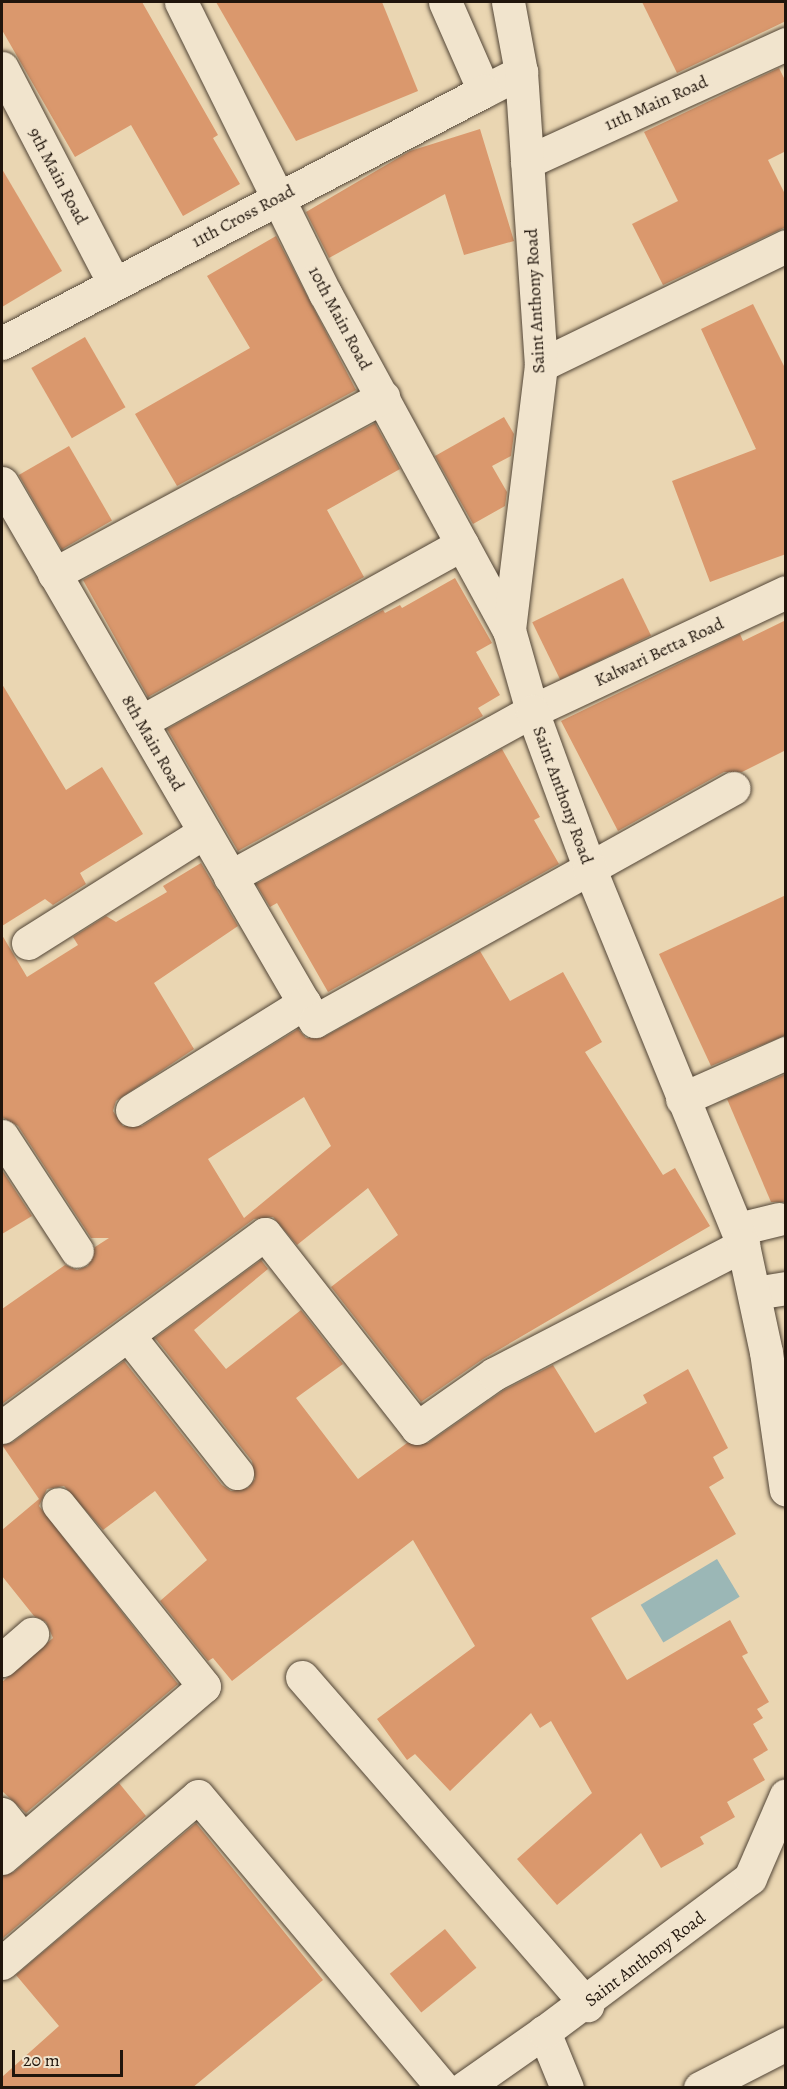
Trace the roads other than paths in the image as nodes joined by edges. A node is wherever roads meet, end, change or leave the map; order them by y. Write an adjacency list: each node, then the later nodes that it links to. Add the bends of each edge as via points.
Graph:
1 (181, 2): 9 (street, 10th Main Road)
2 (445, 2): 7 (street)
3 (508, 2): 6 (street, Saint Anthony Road)
4 (786, 44): 8 (street, 11th Main Road)
5 (2, 68): 11 (street, 9th Main Road)
6 (521, 72): 7 (street); 8 (street, Saint Anthony Road)
7 (484, 91): 9 (street, 11th Cross Road)
8 (527, 162): 13 (street, Saint Anthony Road)
9 (279, 198): 11 (street, 11th Cross Road); 14 (street, 10th Main Road)
10 (786, 246): 13 (street)
11 (114, 283): 12 (street, 11th Cross Road)
12 (2, 342)
13 (541, 365): 19 (street, Saint Anthony Road)
14 (383, 397): 16 (street, 10th Main Road); 17 (street)
15 (2, 483): 17 (street, 8th Main Road)
16 (462, 544): 19 (street, 10th Main Road); 21 (street)
17 (54, 574): 21 (street, 8th Main Road)
18 (786, 592): 20 (street, Kalwari Betta Road)
19 (509, 630): 20 (street, Saint Anthony Road)
20 (532, 711): 24 (street, Saint Anthony Road); 25 (street, Kalwari Betta Road)
21 (141, 722): 23 (street, 8th Main Road)
22 (733, 788): 24 (street)
23 (204, 832): 25 (street, 8th Main Road); 26 (street)
24 (589, 867): 27 (street, via 315,1021); 29 (street, Saint Anthony Road)
25 (230, 877): 27 (street, 8th Main Road)
26 (28, 943)
27 (304, 1003): 30 (street)
28 (786, 1053): 29 (street)
29 (682, 1099): 33 (street, Saint Anthony Road)
30 (132, 1110)
31 (2, 1136): 34 (street)
32 (779, 1219): 33 (street)
33 (741, 1237): 35 (street, Saint Anthony Road); 36 (street, via 494,1374 417,1428 265,1234)
34 (77, 1251)
35 (770, 1291): 39 (street, Saint Anthony Road)
36 (128, 1335): 37 (street); 38 (street)
37 (2, 1427)
38 (237, 1473)
39 (785, 1483)
40 (58, 1504): 46 (street, via 204,1686)
41 (32, 1634): 42 (street)
42 (2, 1660)
43 (302, 1677): 48 (street)
44 (786, 1795): 48 (street, Saint Anthony Road, via 750,1878)
45 (2, 1814): 46 (street)
46 (12, 1849)
47 (2, 1963): 51 (street, via 198,1796)
48 (587, 2005): 49 (street, Saint Anthony Road)
49 (544, 2032): 52 (street, Saint Anthony Road); 53 (street)
50 (786, 2044): 54 (street)
51 (443, 2088)
52 (464, 2088)
53 (567, 2088)
54 (700, 2088)

